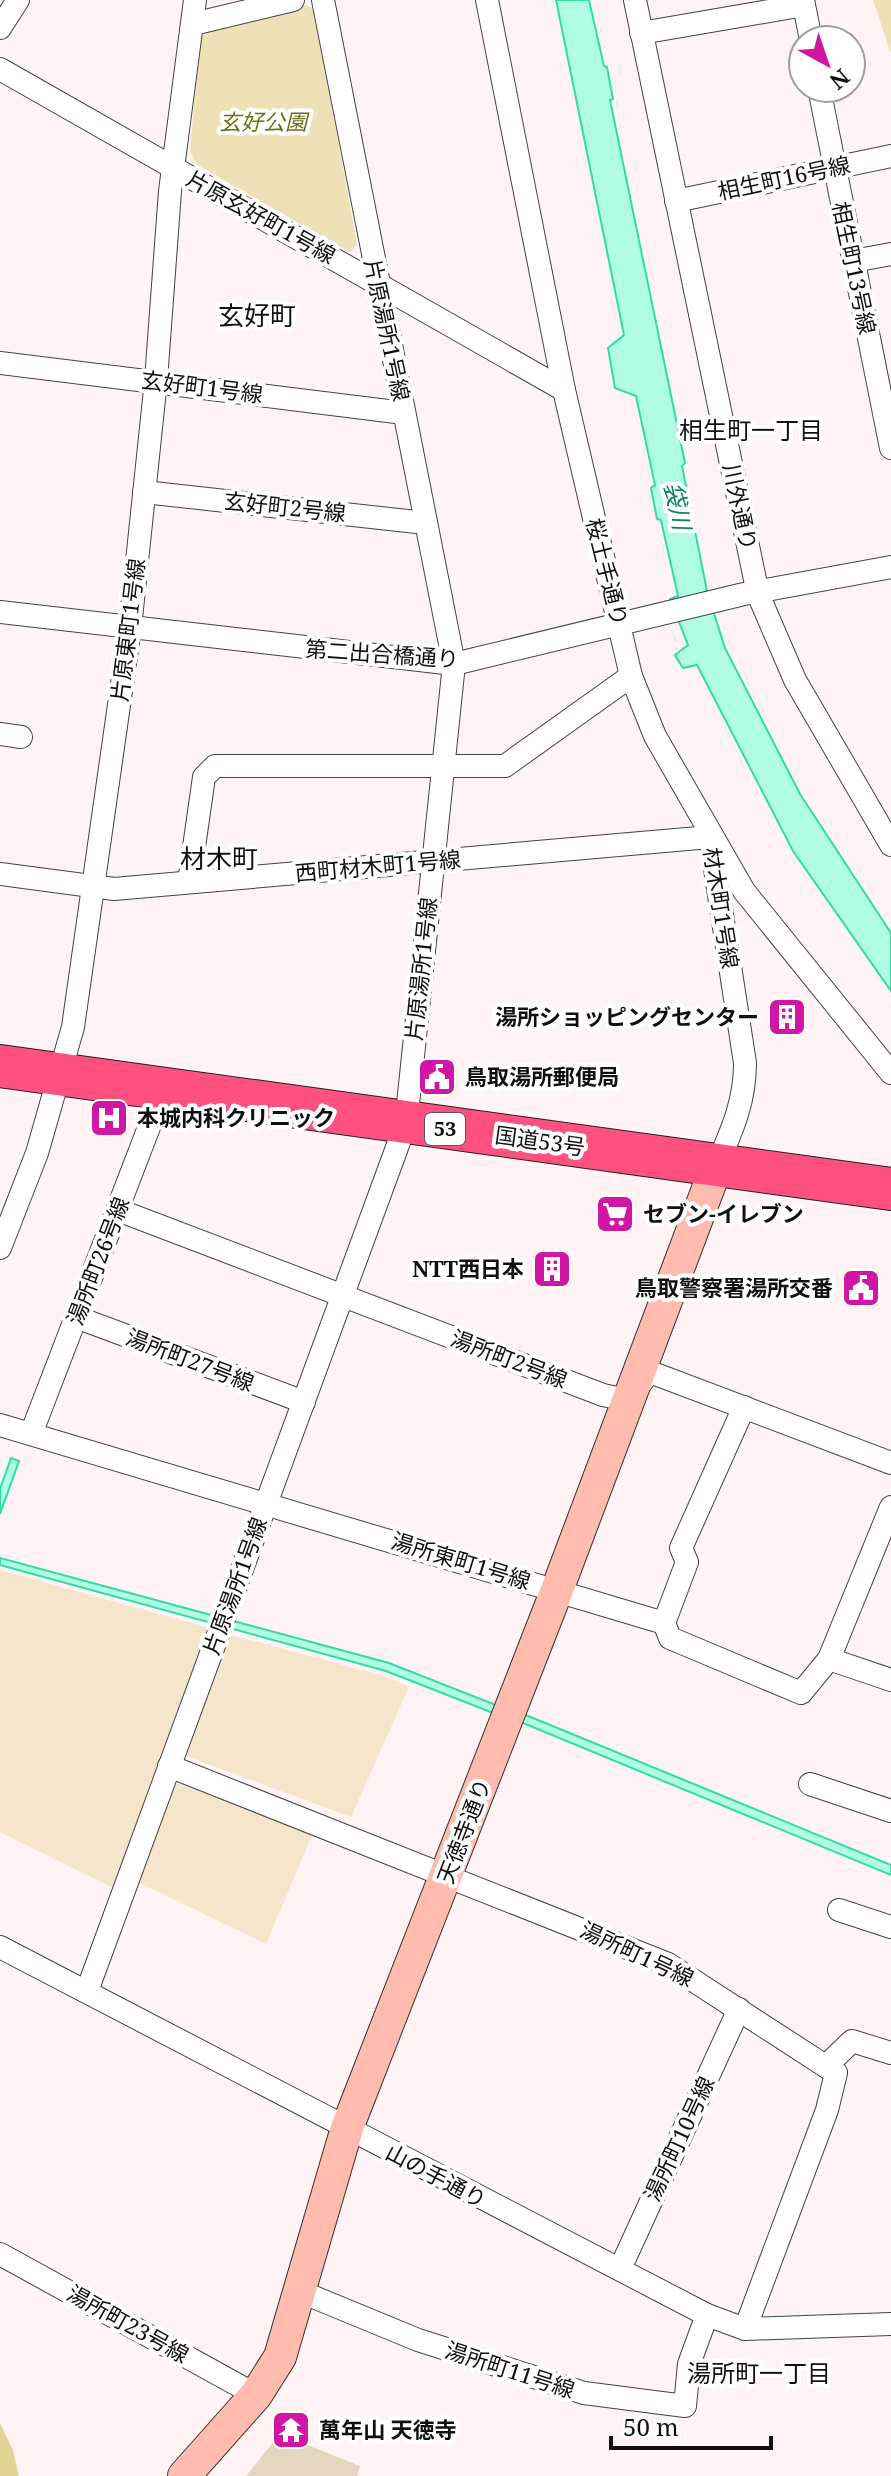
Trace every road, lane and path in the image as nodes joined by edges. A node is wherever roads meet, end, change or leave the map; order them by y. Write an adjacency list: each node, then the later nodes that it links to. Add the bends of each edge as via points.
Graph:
1 (18, 0): 10 (street)
2 (195, 0): 8 (street, 片原東町1号線)
3 (293, 0): 8 (street)
4 (323, 0): 20 (street, 片原湯所1号線)
5 (487, 0): 23 (street, 桜土手通り)
6 (635, 0): 11 (street, 川外通り)
7 (804, 2): 9 (street); 11 (street)
8 (193, 24): 16 (street, 片原東町1号線)
9 (808, 24)
10 (0, 28)
11 (641, 33): 17 (street, 川外通り)
12 (0, 69): 16 (street, 片原玄好町1号線)
13 (822, 104): 15 (street, 相生町13号線)
14 (891, 156): 15 (street, 相生町16号線)
15 (833, 168): 17 (street, 相生町16号線); 19 (street, 相生町13号線)
16 (173, 169): 20 (street, 片原玄好町1号線); 22 (street, 片原東町1号線)
17 (676, 201): 29 (street, 川外通り)
18 (891, 254): 19 (street)
19 (853, 261): 25 (street, 相生町13号線)
20 (376, 281): 23 (street, 片原玄好町1号線); 24 (street, 片原湯所1号線)
21 (0, 363): 22 (street, 玄好町1号線)
22 (156, 380): 24 (street, 玄好町1号線); 26 (street, 片原東町1号線)
23 (564, 390): 31 (street, 桜土手通り)
24 (404, 413): 27 (street, 片原湯所1号線)
25 (891, 448)
26 (144, 492): 27 (street, 玄好町2号線); 32 (street, 片原東町1号線)
27 (426, 523): 33 (street, 片原湯所1号線)
28 (891, 567): 29 (street, 第二出合橋通り)
29 (751, 594): 31 (street, 第二出合橋通り); 36 (street, 川外通り, via 795,680)
30 (0, 612): 32 (street, 第二出合橋通り)
31 (621, 624): 33 (street, 第二出合橋通り); 34 (street, 桜土手通り)
32 (130, 628): 33 (street, 第二出合橋通り); 41 (street, 片原東町1号線)
33 (454, 664): 35 (street, 片原湯所1号線)
34 (631, 676): 35 (street, via 505,766); 37 (street, 桜土手通り, via 655,736)
35 (443, 767): 38 (street, 片原湯所1号線); 40 (street, via 215,766 204,777)
36 (887, 833)
37 (710, 837): 38 (street, 西町材木町1号線); 43 (street, 桜土手通り, via 744,891); 47 (street, 材木町1号線, via 745,1063 738,1120)
38 (434, 861): 40 (street, 西町材木町1号線); 46 (street, 片原湯所1号線)
39 (0, 874): 41 (street, 西町材木町1号線)
40 (189, 882): 41 (street, 西町材木町1号線)
41 (91, 889): 44 (street, 片原東町1号線, via 73,1027)
42 (0, 1066): 44 (highway, 国道53号 / 53)
43 (891, 1073)
44 (57, 1075): 45 (highway, 国道53号 / 53); 50 (street, 片原東町1号線, via 37,1153)
45 (160, 1087): 46 (highway, 国道53号 / 53); 49 (street, 湯所町26号線)
46 (406, 1123): 47 (highway, 国道53号 / 53); 51 (street, 片原湯所1号線)
47 (717, 1165): 48 (highway, 国道53号 / 53); 53 (street, 天徳寺通り)
48 (891, 1189)
49 (118, 1210): 51 (street, 湯所町2号線); 52 (street, 湯所町26号線)
50 (0, 1248)
51 (343, 1297): 53 (street, 湯所町2号線); 54 (street, 片原湯所1号線)
52 (76, 1317): 54 (street, 湯所町27号線); 57 (street, 湯所町26号線)
53 (627, 1400): 55 (street, via 650,1372); 61 (street, 天徳寺通り)
54 (304, 1402): 59 (street, 片原湯所1号線)
55 (744, 1407): 58 (street); 62 (street, via 681,1548 687,1562)
56 (0, 1425): 57 (street, 湯所東町1号線)
57 (31, 1434): 59 (street, 湯所東町1号線)
58 (891, 1463)
59 (266, 1503): 61 (street, 湯所東町1号線); 65 (street, 片原湯所1号線)
60 (891, 1507): 63 (street)
61 (557, 1590): 62 (street, 湯所東町1号線); 68 (street, 天徳寺通り)
62 (664, 1623): 63 (street, 湯所東町1号線, via 670,1638 801,1693)
63 (829, 1659): 64 (street)
64 (891, 1680)
65 (169, 1766): 68 (street, 湯所町1号線); 72 (street, 片原湯所1号線)
66 (810, 1784): 67 (street)
67 (891, 1811)
68 (448, 1875): 73 (street, 湯所町1号線, via 668,1964); 76 (street, 天徳寺通り)
69 (839, 1910): 70 (street)
70 (891, 1927)
71 (0, 1947): 72 (street, 山の手通り)
72 (87, 1991): 76 (street, 山の手通り)
73 (739, 2009): 75 (street, 湯所町1号線); 78 (street, 湯所町10号線)
74 (891, 2053): 75 (street, via 852,2041)
75 (826, 2066): 82 (street, via 836,2073 827,2110)
76 (347, 2128): 78 (street, 山の手通り); 79 (street, 天徳寺通り)
77 (0, 2254): 83 (street, 湯所町23号線)
78 (620, 2269): 80 (street, 山の手通り)
79 (299, 2291): 80 (street, 湯所町11号線, via 418,2340 584,2393 685,2406 689,2364); 83 (street, 天徳寺通り, via 280,2357)
80 (707, 2315): 82 (street, 山の手通り)
81 (891, 2324): 82 (street, 山の手通り)
82 (745, 2329)
83 (256, 2395): 84 (street, 天徳寺通り)
84 (184, 2476)

